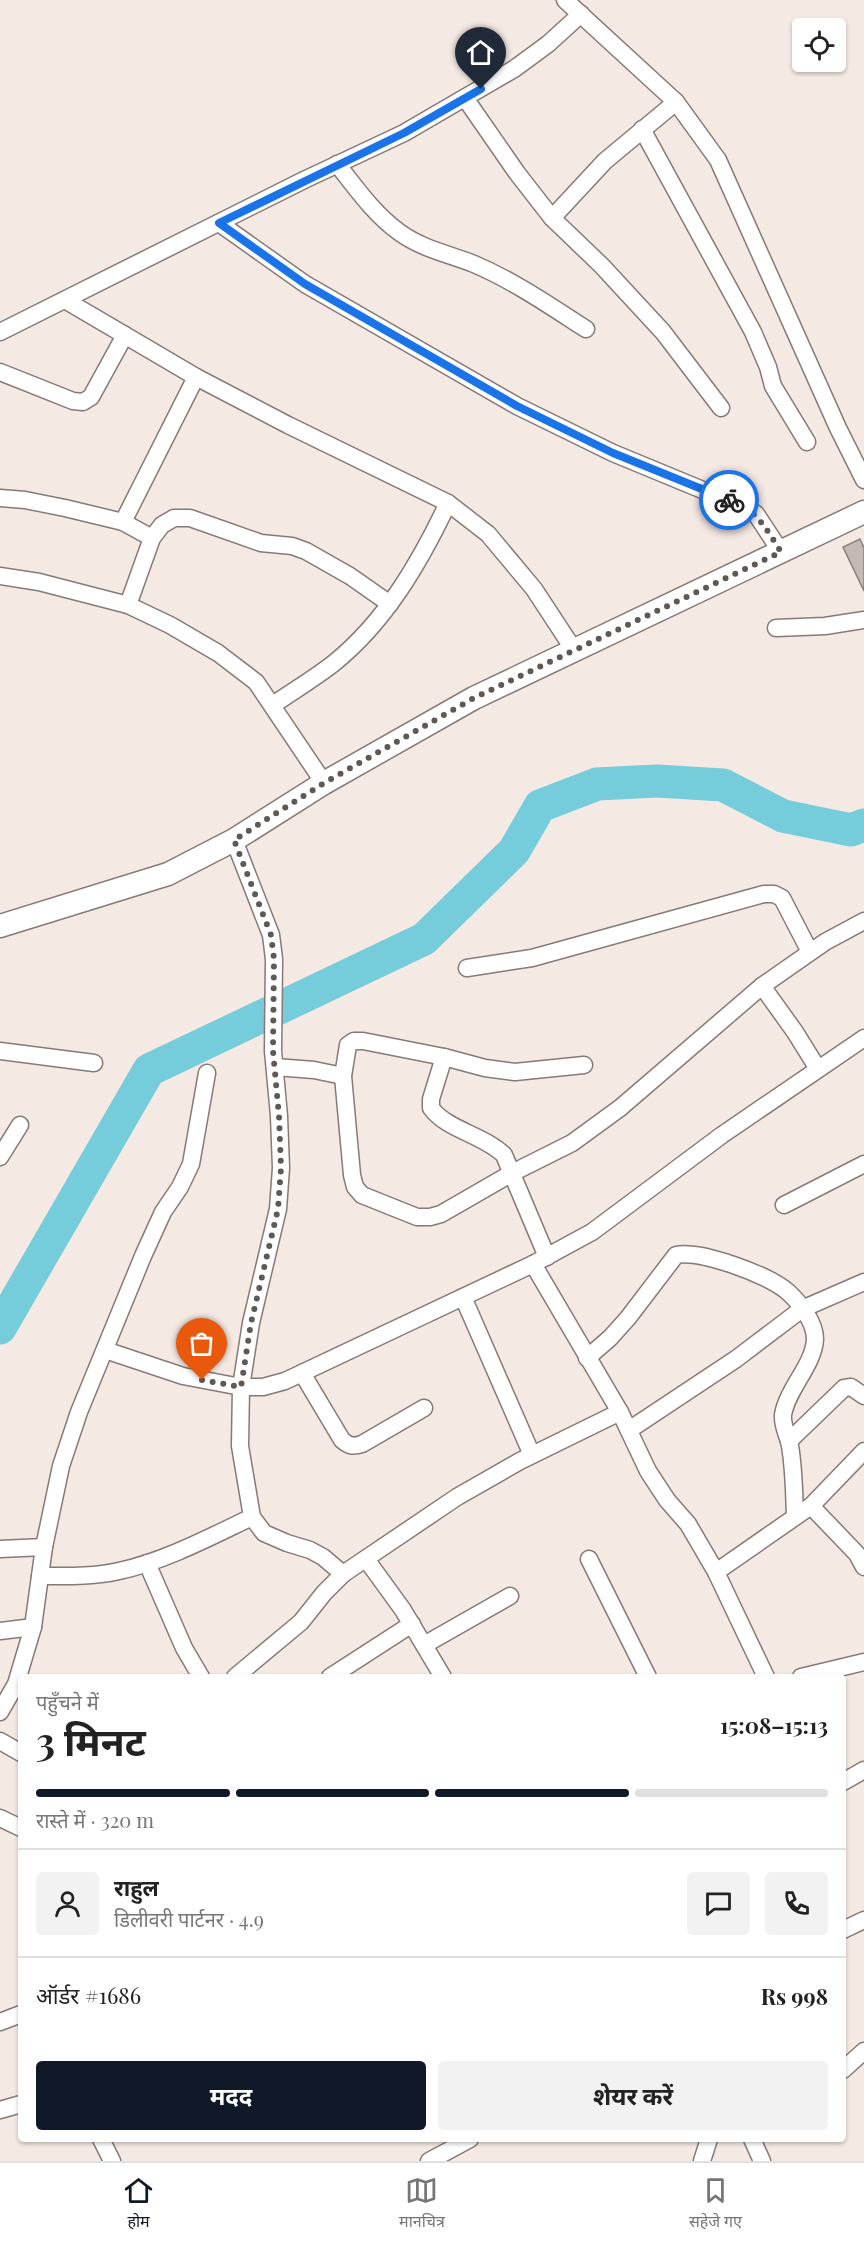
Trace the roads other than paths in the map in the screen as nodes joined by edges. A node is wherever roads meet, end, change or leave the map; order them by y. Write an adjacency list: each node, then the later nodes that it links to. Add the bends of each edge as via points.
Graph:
1 (565, 0): 2 (street)
2 (581, 14): 3 (street, via 514,69); 4 (street)
3 (465, 98): 6 (street, via 404,133); 7 (street)
4 (676, 102): 5 (street); 17 (street, via 718,160)
5 (642, 129): 7 (street, via 605,161); 16 (street, via 753,332 773,386)
6 (337, 164): 8 (street); 10 (street, via 374,211 399,232 422,246 474,264 512,283)
7 (552, 218): 15 (street, via 663,332)
8 (219, 223): 9 (street); 23 (street, via 305,284 517,406 613,453 741,504 756,514)
9 (65, 300): 11 (street); 12 (street)
10 (586, 328)
11 (0, 332)
12 (125, 335): 13 (street, via 91,397 83,402); 14 (street)
13 (0, 372)
14 (196, 377): 19 (street); 21 (street)
15 (722, 408)
16 (807, 442)
17 (864, 480)
18 (0, 498): 21 (street, via 26,500)
19 (448, 502): 25 (street, via 424,553); 29 (street, via 488,534 534,588)
20 (864, 512): 23 (street)
21 (123, 522): 22 (street)
22 (152, 538): 25 (street, via 162,525 174,519 190,519 261,543 292,546 350,576); 26 (street)
23 (781, 552): 29 (street)
24 (0, 576): 26 (street)
25 (390, 604): 30 (street, via 334,662)
26 (128, 605): 30 (street, via 218,653 256,682)
27 (864, 620): 28 (street)
28 (776, 628)
29 (574, 650): 31 (street, via 474,698)
30 (273, 705): 31 (street)
31 (324, 783): 32 (street)
32 (234, 840): 34 (street, via 168,874); 41 (street, via 271,935)
33 (864, 921): 35 (street)
34 (0, 926)
35 (810, 952): 36 (street, via 782,898 764,894 532,958); 37 (street)
36 (467, 968)
37 (762, 986): 44 (street); 50 (street, via 620,1108 572,1143)
38 (864, 1038): 44 (street)
39 (0, 1051): 42 (street)
40 (444, 1057): 43 (street, via 515,1072); 46 (street, via 354,1041 348,1045); 50 (street, via 431,1108 443,1120 494,1145 504,1155)
41 (274, 1059): 46 (street); 59 (street, via 281,1168 278,1209 251,1323)
42 (94, 1063)
43 (584, 1065)
44 (818, 1069): 52 (street, via 592,1232)
45 (207, 1073): 56 (street, via 191,1164 163,1212)
46 (343, 1076): 50 (street, via 352,1175 362,1195 417,1217 430,1217)
47 (20, 1125): 48 (street)
48 (0, 1157)
49 (864, 1164): 51 (street)
50 (512, 1173): 52 (street)
51 (784, 1205)
52 (540, 1260): 54 (street); 57 (street)
53 (864, 1282): 55 (street)
54 (464, 1297): 58 (street); 66 (street)
55 (802, 1309): 57 (street, via 787,1291 732,1264 694,1254 676,1255 628,1318); 63 (street, via 736,1359); 64 (street, via 814,1329 815,1341 785,1406 783,1418)
56 (105, 1350): 59 (street, via 183,1376); 70 (street, via 61,1466)
57 (587, 1358): 62 (street)
58 (302, 1373): 59 (street, via 263,1387); 61 (street, via 348,1445 362,1444)
59 (241, 1387): 69 (street, via 240,1446)
60 (864, 1396): 64 (street, via 851,1387 844,1388)
61 (424, 1407)
62 (620, 1412): 63 (street); 66 (street)
63 (629, 1430): 76 (street, via 648,1471 688,1524)
64 (789, 1441): 68 (street)
65 (864, 1450): 67 (street)
66 (532, 1455): 72 (street, via 457,1497)
67 (811, 1506): 68 (street); 75 (street, via 857,1554)
68 (795, 1515): 76 (street)
69 (252, 1517): 74 (street); 77 (street, via 264,1533 310,1550)
70 (44, 1547): 71 (street); 78 (street)
71 (0, 1549)
72 (366, 1559): 77 (street); 80 (street)
73 (589, 1559): 90 (street)
74 (147, 1563): 78 (street, via 117,1572); 86 (street)
75 (864, 1567)
76 (716, 1572): 91 (street)
77 (343, 1574): 87 (street, via 301,1622)
78 (40, 1576): 81 (street)
79 (510, 1596): 83 (street)
80 (412, 1624): 83 (street); 88 (street)
81 (33, 1627): 82 (street); 85 (street)
82 (0, 1631)
83 (424, 1645): 89 (street)
84 (864, 1662): 92 (street)
85 (21, 1674)
86 (199, 1674)
87 (239, 1674)
88 (335, 1674)
89 (440, 1674)
90 (646, 1674)
91 (765, 1674)
92 (814, 1674)
93 (18, 1684): 94 (street)
94 (0, 1712)
95 (0, 1741): 96 (street)
96 (18, 1751)
97 (864, 1770): 98 (street)
98 (846, 1780)
99 (0, 1818): 100 (street)
100 (18, 1827)
101 (864, 1920): 102 (street)
102 (846, 1929)
103 (18, 2015): 104 (street)
104 (0, 2022)
105 (864, 2051): 106 (street)
106 (846, 2067)
107 (18, 2105): 108 (street)
108 (0, 2110)
109 (102, 2142): 114 (street)
110 (464, 2142): 115 (street)
111 (708, 2142): 113 (street)
112 (753, 2142): 116 (street)
113 (699, 2159)
114 (112, 2161)
115 (429, 2161)
116 (762, 2161)

